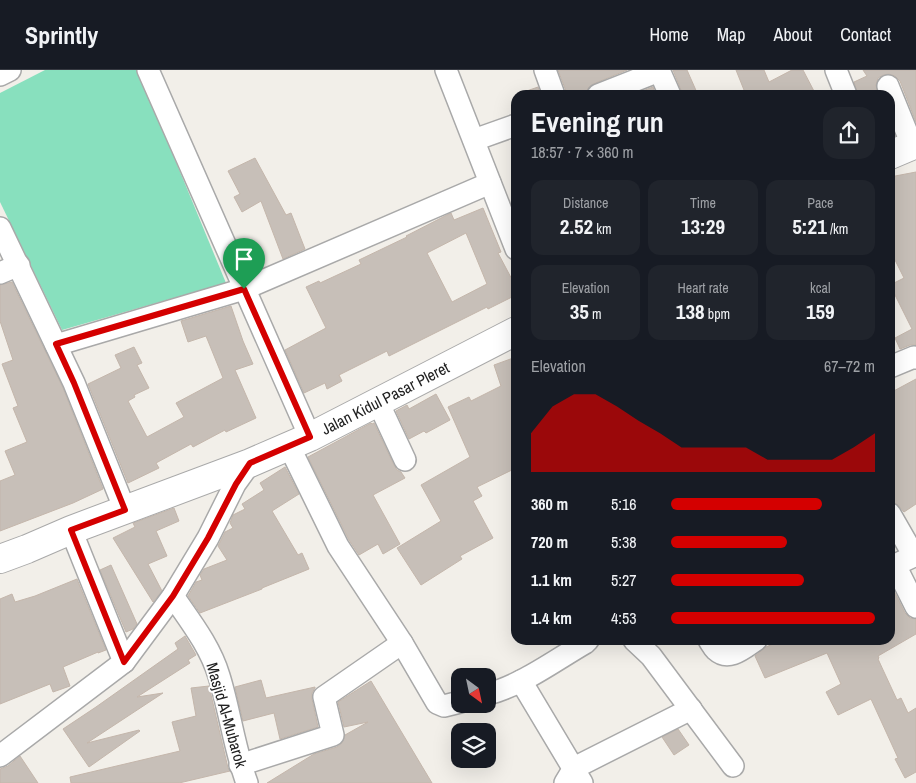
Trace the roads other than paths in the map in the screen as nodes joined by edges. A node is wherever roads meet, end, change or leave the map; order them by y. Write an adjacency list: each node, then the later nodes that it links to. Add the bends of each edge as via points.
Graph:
1 (10, 70): 7 (street)
2 (148, 70): 22 (street)
3 (446, 70): 16 (street)
4 (545, 70): 9 (street)
5 (836, 70): 12 (street)
6 (659, 71): 10 (street); 11 (street)
7 (0, 75)
8 (888, 86): 13 (street)
9 (552, 90)
10 (611, 90)
11 (668, 90)
12 (844, 90)
13 (889, 90)
14 (895, 110): 17 (street)
15 (511, 128): 16 (street)
16 (474, 140): 18 (street)
17 (906, 148)
18 (490, 182): 20 (street); 22 (street)
19 (0, 228): 21 (street)
20 (511, 236)
21 (9, 269): 24 (street)
22 (244, 289): 24 (street); 28 (street)
23 (511, 336): 27 (street, Jalan Kidul Pasar Pleret)
24 (56, 344): 31 (street)
25 (916, 358): 26 (street)
26 (895, 365)
27 (378, 402): 28 (street, Jalan Kidul Pasar Pleret); 29 (street)
28 (299, 442): 30 (street, Jalan Kidul Pasar Pleret); 38 (street, via 338,546)
29 (405, 460)
30 (250, 463): 31 (street, Jalan Kidul Pasar Pleret); 36 (street)
31 (125, 510): 32 (street, Jalan Kidul Pasar Pleret)
32 (71, 530): 34 (street, Jalan Kidul Pasar Pleret); 43 (street)
33 (895, 531): 35 (street)
34 (0, 559)
35 (904, 561): 37 (street)
36 (173, 596): 43 (street); 50 (street, Masjid Al-Mubarok, via 204,641 218,675)
37 (916, 607)
38 (402, 643): 46 (street, via 438,703); 50 (street, via 324,697 333,735)
39 (582, 645): 44 (street)
40 (639, 645): 47 (street)
41 (712, 645): 42 (street, via 716,651 727,655 736,654)
42 (749, 645)
43 (124, 662): 48 (street)
44 (521, 681): 45 (street); 51 (street)
45 (496, 692)
46 (451, 704)
47 (691, 709): 49 (street); 51 (street)
48 (0, 756)
49 (733, 766)
50 (244, 774)
51 (574, 778)

